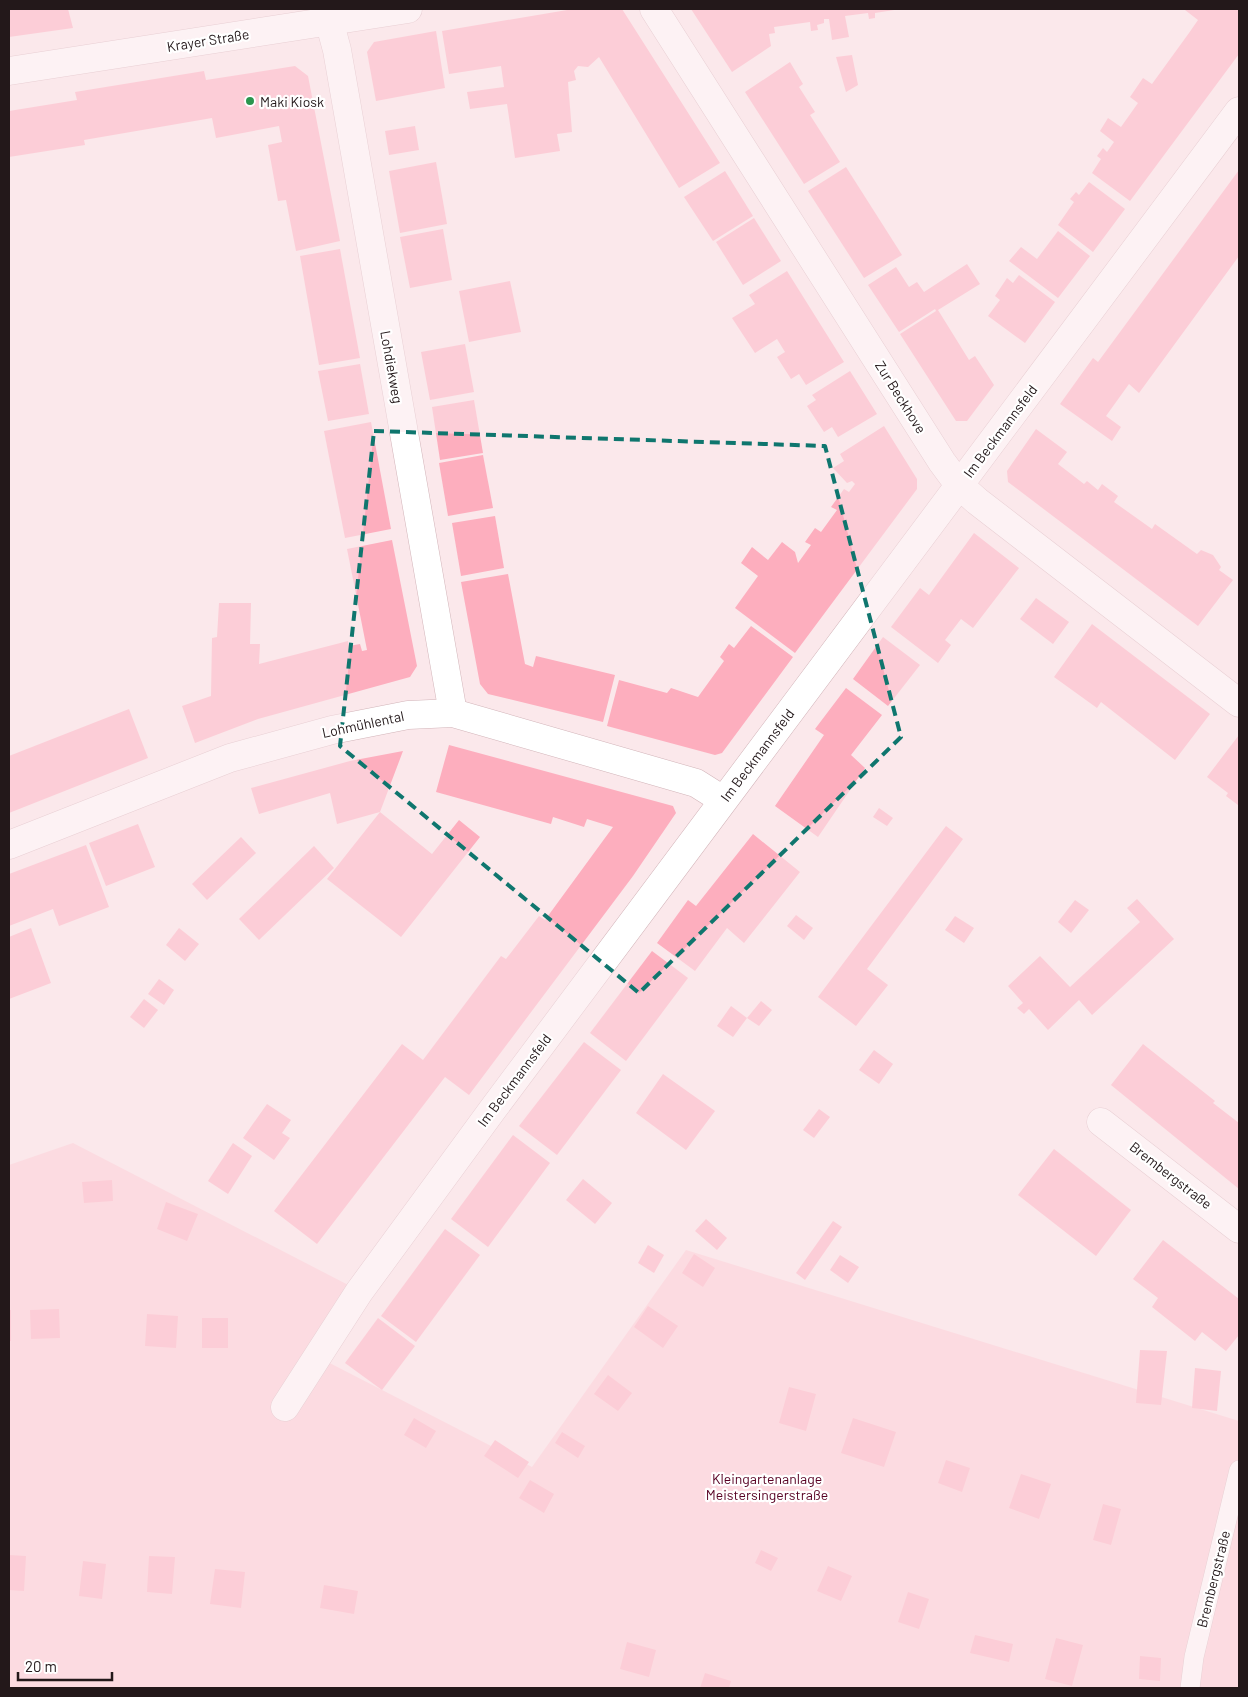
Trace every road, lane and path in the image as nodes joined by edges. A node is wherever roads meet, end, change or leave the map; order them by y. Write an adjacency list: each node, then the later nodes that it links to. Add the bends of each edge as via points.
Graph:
1 (408, 9): 3 (street, Krayer Straße)
2 (654, 9): 6 (street, Zur Beckhove, via 942,462)
3 (328, 15): 4 (street, Krayer Straße); 8 (street, Lohdiekweg)
4 (9, 71)
5 (1239, 111): 6 (street, Im Beckmannsfeld)
6 (960, 485): 7 (street, Zur Beckhove, via 993,514); 9 (street, Im Beckmannsfeld)
7 (1239, 703)
8 (453, 713): 9 (street, Lohmühlental, via 696,783); 10 (street, Lohmühlental, via 408,714 332,730 230,758)
9 (723, 800): 13 (street, Im Beckmannsfeld, via 359,1292)
10 (9, 845)
11 (1101, 1122): 12 (street, Brembergstraße)
12 (1239, 1229)
13 (285, 1407)
14 (1239, 1470): 15 (lane, Brembergstraße, via 1194,1657)
15 (1190, 1688)

